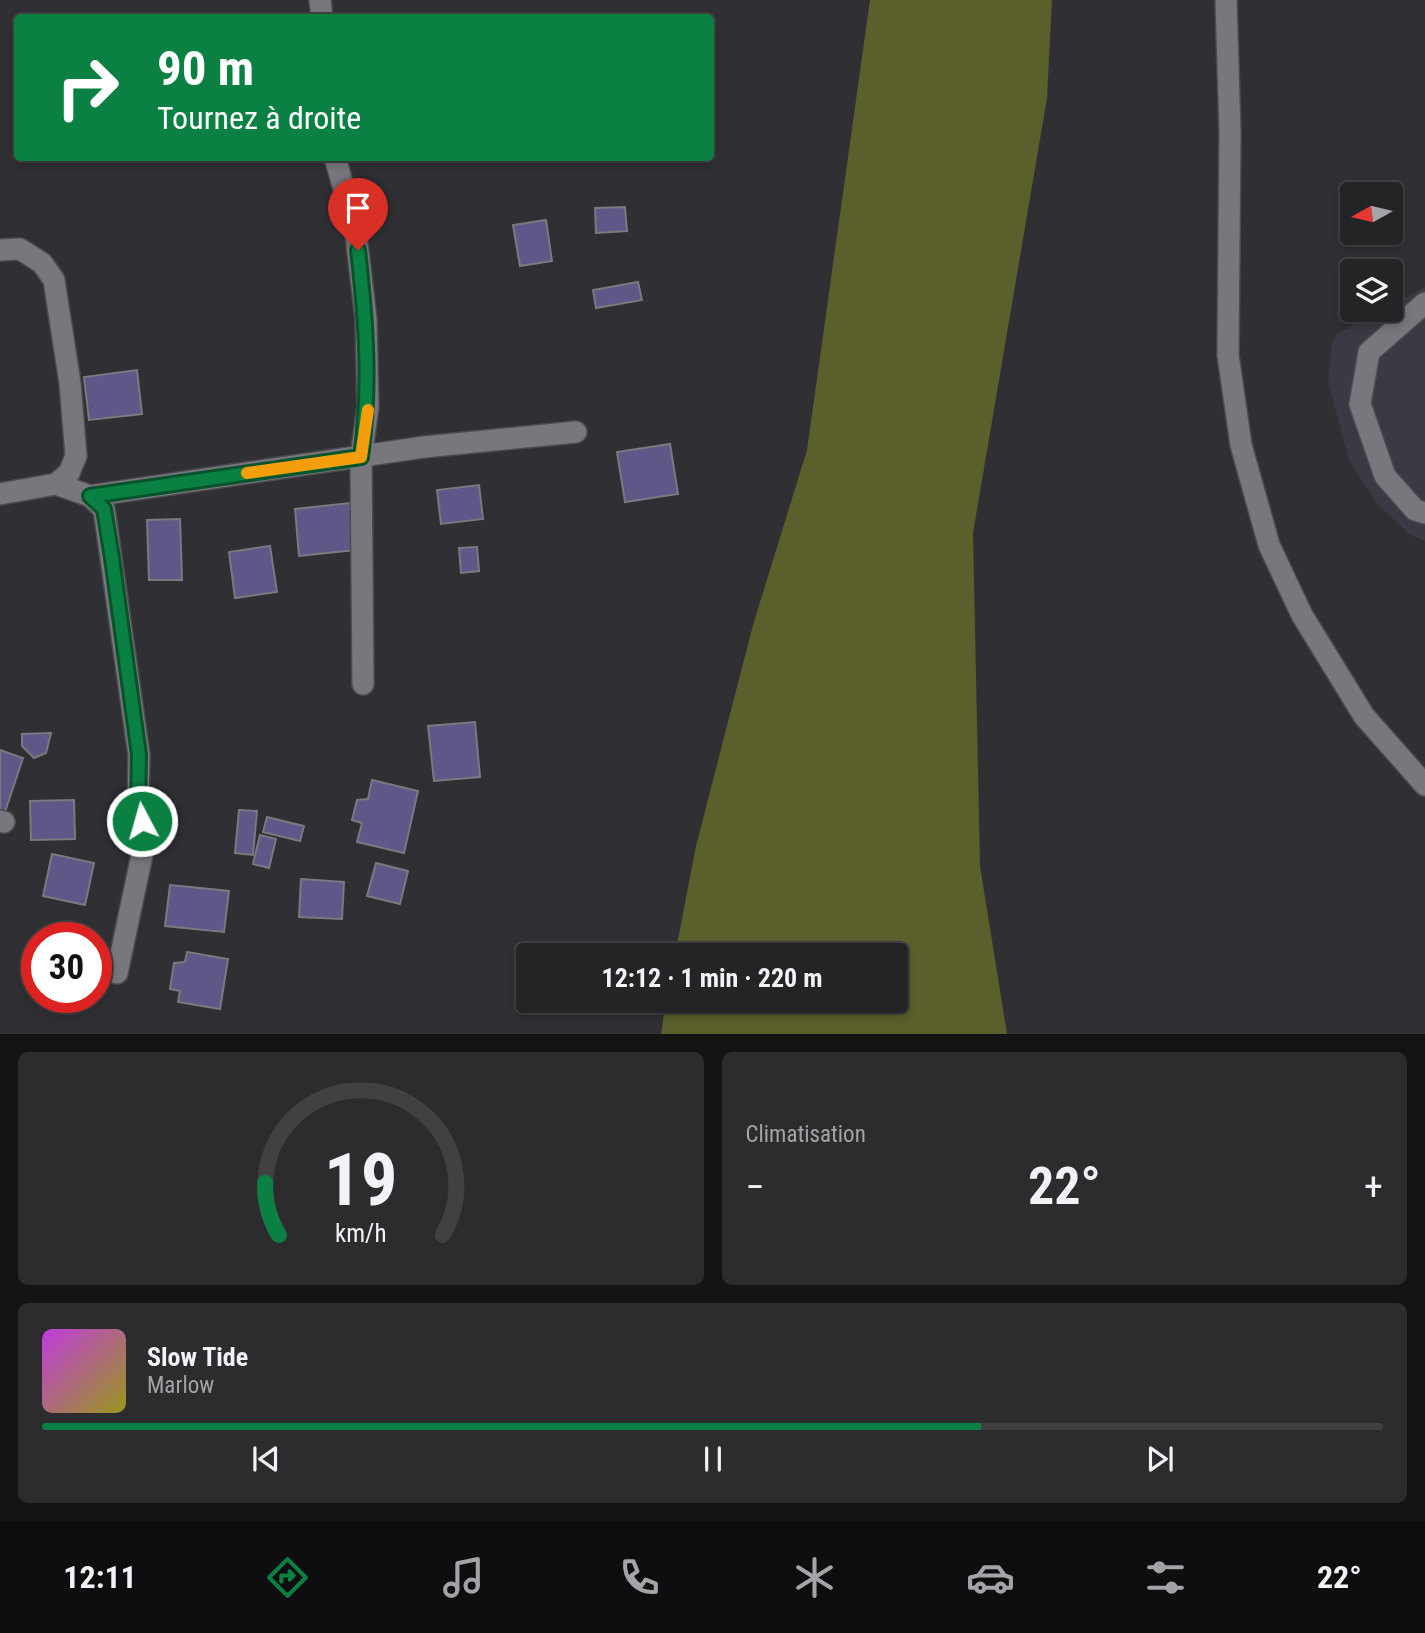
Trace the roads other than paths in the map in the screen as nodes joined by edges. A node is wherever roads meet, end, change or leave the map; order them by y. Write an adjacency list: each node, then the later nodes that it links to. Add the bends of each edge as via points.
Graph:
1 (1226, 0): 12 (street, via 1228,355 1241,445 1269,545 1301,615 1364,716)
2 (336, 161): 6 (street, via 355,227 366,319 368,407)
3 (0, 250): 7 (street, via 20,249 42,263 54,280 76,456 69,473)
4 (1425, 303): 10 (street, via 1369,352 1360,404 1385,476 1415,509)
5 (576, 432): 6 (street)
6 (361, 457): 9 (street); 11 (street)
7 (56, 484): 8 (street); 9 (street)
8 (0, 494)
9 (90, 496): 13 (street, via 104,509 139,755 138,807 146,836)
10 (1425, 513)
11 (363, 684)
12 (1425, 785)
13 (117, 973)

